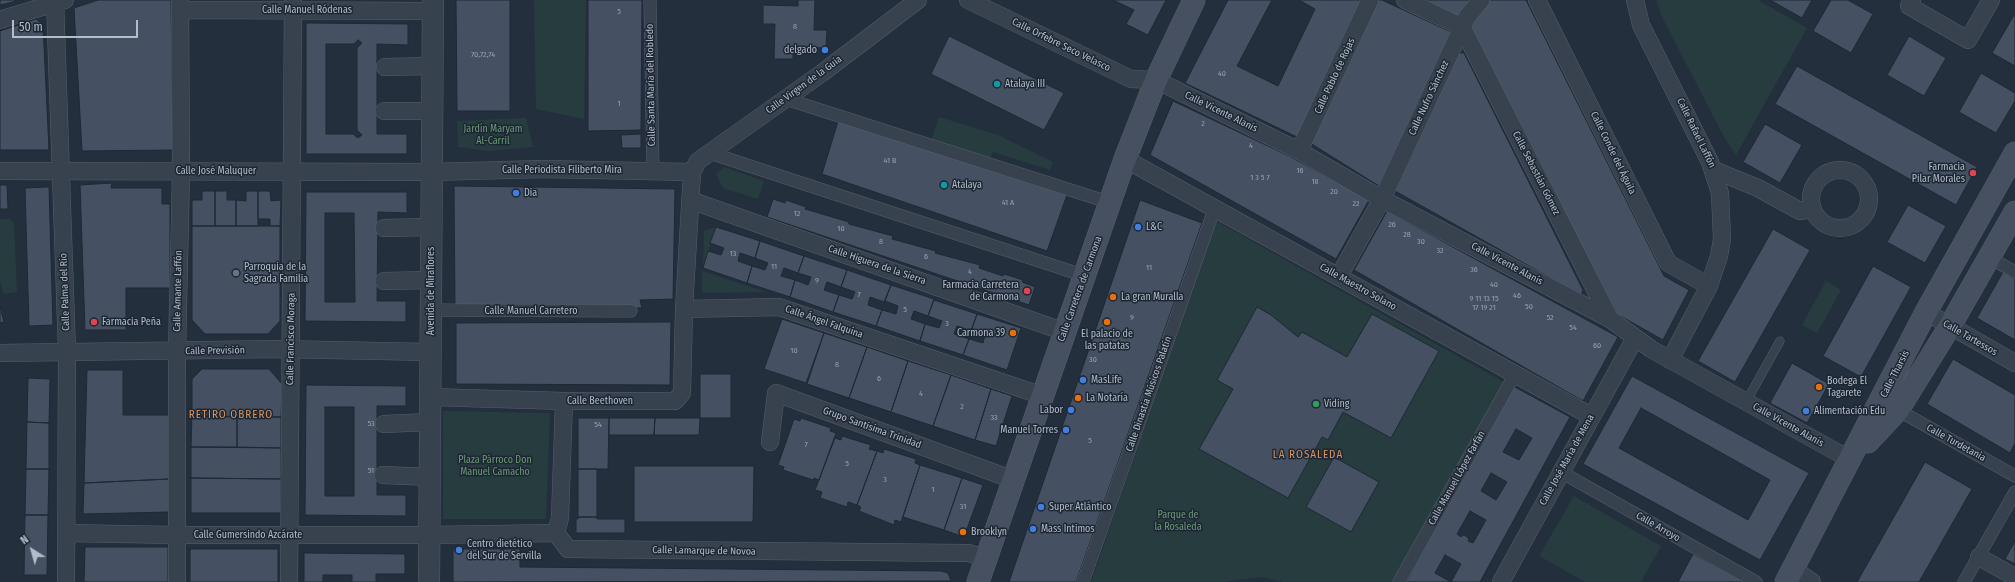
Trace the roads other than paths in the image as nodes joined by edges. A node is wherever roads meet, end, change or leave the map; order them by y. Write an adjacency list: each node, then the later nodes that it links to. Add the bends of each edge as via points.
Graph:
1 (650, 0): 28 (street, Calle Santa María del Robledo)
2 (918, 0): 21 (street, Calle Virgen de la Guía)
3 (968, 0): 20 (street, Calle Orfebre Seco Velasco, via 1131,79)
4 (1194, 0): 20 (main road, Calle Carretera de Carmona)
5 (1370, 0): 24 (street, Calle Pablo de Rojas)
6 (1405, 0): 17 (street)
7 (1481, 0): 17 (street, Calle Nufro Sánchez)
8 (1537, 0): 50 (street, Calle Conde del Águila, via 1668,263)
9 (1635, 0): 29 (street, Calle Rafael Laffón, via 1641,25)
10 (1912, 0): 11 (street, via 1908,6 1968,40)
11 (1991, 0)
12 (58, 1): 16 (street); 31 (street, Calle Palma del Río)
13 (181, 5): 14 (street, Calle Manuel Ródenas); 32 (street, Calle Amante Laffón)
14 (293, 5): 15 (street, Calle Manuel Ródenas); 33 (street, Calle Francisco Moraga)
15 (433, 6): 18 (street, Avenida de Miraflores)
16 (0, 20)
17 (1462, 27): 36 (street, Calle Nufro Sánchez); 55 (street, Calle Sebastián Gómez)
18 (432, 66): 19 (street); 23 (street, Avenida de Miraflores)
19 (384, 67)
20 (1156, 80): 24 (street, Calle Vicente Alanís); 27 (main road, Calle Carretera de Carmona)
21 (786, 99): 25 (street, Calle Virgen de la Guía); 38 (street)
22 (384, 111): 23 (street)
23 (432, 111): 34 (street, Avenida de Miraflores)
24 (1299, 151): 36 (street, Calle Vicente Alanís)
25 (710, 153): 35 (street, Calle Virgen de la Guía, via 698,161); 46 (street)
26 (2015, 153): 54 (main road, Calle Tharsis)
27 (1125, 159): 38 (main road, Calle Carretera de Carmona); 39 (street, Calle Maestro Solano)
28 (653, 170): 34 (street, Calle Periodista Filiberto Mira, via 542,169); 35 (street, Calle Periodista Filiberto Mira)
29 (1714, 170): 40 (street, via 1758,188 1800,211); 50 (street, Calle Rafael Laffón, via 1720,193 1722,238)
30 (0, 171): 31 (street, Calle José Maluquer)
31 (62, 171): 32 (street, Calle José Maluquer); 61 (street, Calle Palma del Río)
32 (181, 171): 33 (street, Calle José Maluquer); 62 (street, Calle Amante Laffón)
33 (293, 172): 34 (street, Calle José Maluquer); 60 (street, Calle Francisco Moraga)
34 (432, 172): 42 (street, Avenida de Miraflores)
35 (692, 172): 37 (street)
36 (1382, 199): 47 (street, Calle Nufro Sánchez); 55 (street, Calle Vicente Alanís)
37 (690, 200): 51 (street); 57 (street, Calle Higuera de la Sierra)
38 (1111, 203): 46 (main road, Calle Carretera de Carmona)
39 (1214, 207): 47 (street, Calle Maestro Solano); 98 (street, Calle Dinastia Músicos Palatín)
40 (1812, 209)
41 (2015, 212): 44 (main road, Calle Tharsis)
42 (431, 227): 43 (street); 48 (street, Avenida de Miraflores)
43 (384, 228)
44 (1990, 258): 45 (street); 56 (main road, Calle Tharsis)
45 (2015, 272)
46 (1085, 276): 57 (main road, Calle Carretera de Carmona)
47 (1339, 276): 67 (street, Calle Maestro Solano)
48 (431, 280): 49 (street); 52 (street, Avenida de Miraflores)
49 (384, 281)
50 (1709, 286): 65 (street, Calle Rafael Laffón)
51 (684, 309): 68 (street, Calle Ángel Falquina, via 779,307); 70 (street, Calle Beethoven, via 682,393 675,401)
52 (431, 310): 53 (street, Calle Manuel Carretero); 63 (street, Avenida de Miraflores)
53 (631, 312)
54 (1926, 312): 56 (street, Calle Tartessos); 77 (main road, Calle Tharsis)
55 (1610, 319): 58 (street, Calle Vicente Alanís)
56 (1950, 326): 66 (street, Calle Tartessos); 72 (main road, Calle Tharsis)
57 (1065, 332): 68 (main road, Calle Carretera de Carmona)
58 (1636, 338): 65 (street, Calle Vicente Alanís); 73 (street, Calle José María de Mena)
59 (1780, 341): 71 (lane)
60 (292, 350): 62 (street, Calle Previsión); 63 (street, Calle Previsión); 86 (street, Calle Francisco Moraga)
61 (67, 352): 62 (street, Calle Previsión); 64 (street, Calle Previsión); 84 (street, Calle Palma del Río)
62 (177, 352): 87 (street, Calle Amante Laffón)
63 (430, 352): 69 (street, Avenida de Miraflores)
64 (0, 353)
65 (1670, 360): 71 (street, Calle Vicente Alanís)
66 (2015, 363)
67 (1515, 374): 73 (street, Calle Maestro Solano); 99 (street, Calle Manuel López Farfán)
68 (1043, 396): 82 (main road, Calle Carretera de Carmona)
69 (430, 397): 70 (street, Calle Beethoven); 74 (street, Avenida de Miraflores)
70 (564, 401): 85 (street, via 560,518)
71 (1746, 402): 77 (street, Calle Vicente Alanís)
72 (1898, 410): 77 (main road, Calle Tharsis); 81 (street, Calle Turdetania)
73 (1591, 416): 78 (street, Calle José María de Mena)
74 (430, 422): 75 (street); 80 (street, Avenida de Miraflores)
75 (384, 424)
76 (770, 442): 82 (street, Grupo Santísima Trinidad, via 776,393)
77 (1851, 460): 91 (main road)
78 (1561, 472): 100 (street, Calle José María de Mena); 101 (street, Calle Arroyo)
79 (383, 475): 80 (street)
80 (430, 476): 88 (street, Avenida de Miraflores)
81 (2015, 476)
82 (1014, 480): 90 (main road, Calle Carretera de Carmona)
83 (2015, 492): 89 (street)
84 (66, 533): 87 (street, Calle Gumersindo Azcárate); 93 (street, Calle Palma del Río)
85 (556, 533): 88 (street); 90 (street, Calle Lamarque de Novoa, via 568,550 969,553)
86 (289, 534): 87 (street, Calle Gumersindo Azcárate); 88 (street, Calle Gumersindo Azcárate); 95 (street, Calle Francisco Moraga)
87 (177, 535): 94 (street, Calle Amante Laffón)
88 (430, 536): 96 (street, Avenida de Miraflores)
89 (1978, 557): 92 (street); 103 (street)
90 (986, 560): 97 (main road, Calle Carretera de Carmona)
91 (1790, 576): 102 (street)
92 (2015, 578)
93 (66, 582)
94 (177, 582)
95 (289, 582)
96 (429, 582)
97 (978, 582)
98 (1083, 582)
99 (1399, 582)
100 (1501, 582)
101 (1756, 582)
102 (1812, 582)
103 (1964, 582)

